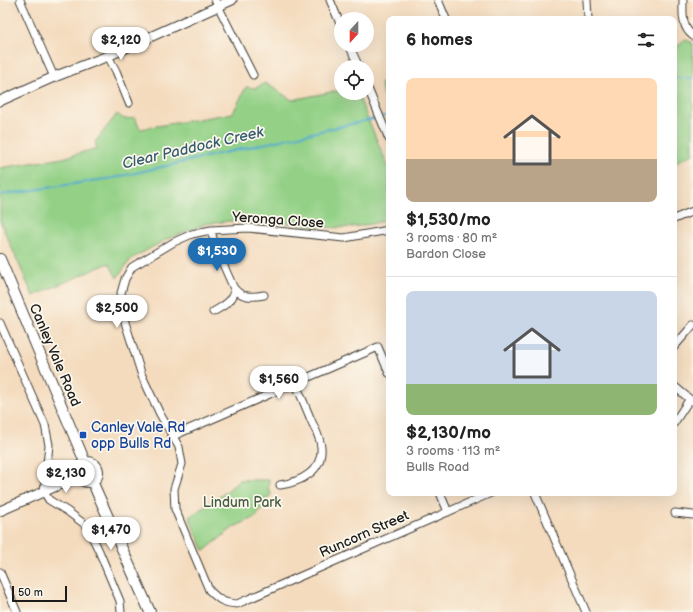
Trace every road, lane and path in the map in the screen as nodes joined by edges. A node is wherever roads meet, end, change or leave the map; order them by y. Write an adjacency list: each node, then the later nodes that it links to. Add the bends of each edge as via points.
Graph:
1 (20, 0): 14 (street)
2 (232, 0): 7 (street)
3 (330, 0): 8 (street)
4 (438, 0): 9 (street)
5 (587, 0): 10 (street)
6 (683, 0): 11 (street, via 685,26)
7 (217, 3): 12 (street); 13 (street)
8 (335, 12)
9 (445, 16)
10 (588, 16)
11 (693, 36)
12 (108, 56): 14 (street); 17 (street)
13 (253, 75)
14 (54, 77): 16 (street)
15 (373, 100): 18 (street)
16 (0, 101)
17 (129, 103)
18 (386, 131)
19 (693, 211): 20 (street)
20 (677, 218)
21 (211, 230): 22 (street, Yeronga Close, via 248,228 344,238); 24 (street); 35 (street, Yeronga Close, via 192,234 132,267 121,293 124,319 142,376)
22 (386, 231)
23 (0, 259): 36 (main road, Canley Vale Road)
24 (234, 288): 25 (street, via 253,297); 26 (street, via 234,296 228,303)
25 (264, 295)
26 (213, 312)
27 (0, 323): 40 (street, via 45,425 49,445)
28 (693, 325): 29 (street)
29 (677, 343)
30 (386, 366): 31 (street, via 378,347)
31 (295, 383): 35 (street); 39 (street, via 319,438 320,454 311,473 294,483)
32 (677, 389): 33 (street)
33 (691, 401): 34 (street)
34 (677, 419)
35 (173, 436): 49 (street, Yeronga Close, via 180,447 182,464 174,489 176,509 209,590 216,598 226,603 237,604)
36 (85, 462): 37 (main road, via 79,468); 38 (main road, via 92,463 97,469 97,476)
37 (79, 476): 38 (main road, via 84,481); 40 (street)
38 (92, 481): 52 (main road)
39 (280, 485)
40 (44, 492): 44 (street); 51 (street, via 49,500 87,526 120,601)
41 (441, 496): 45 (street)
42 (484, 496): 45 (street, Runcorn Street)
43 (536, 496): 53 (street)
44 (0, 511)
45 (448, 512): 49 (street, Runcorn Street)
46 (676, 513): 47 (street)
47 (693, 515)
48 (0, 572): 50 (street)
49 (248, 600)
50 (17, 612)
51 (121, 612)
52 (150, 612)
53 (586, 612)

